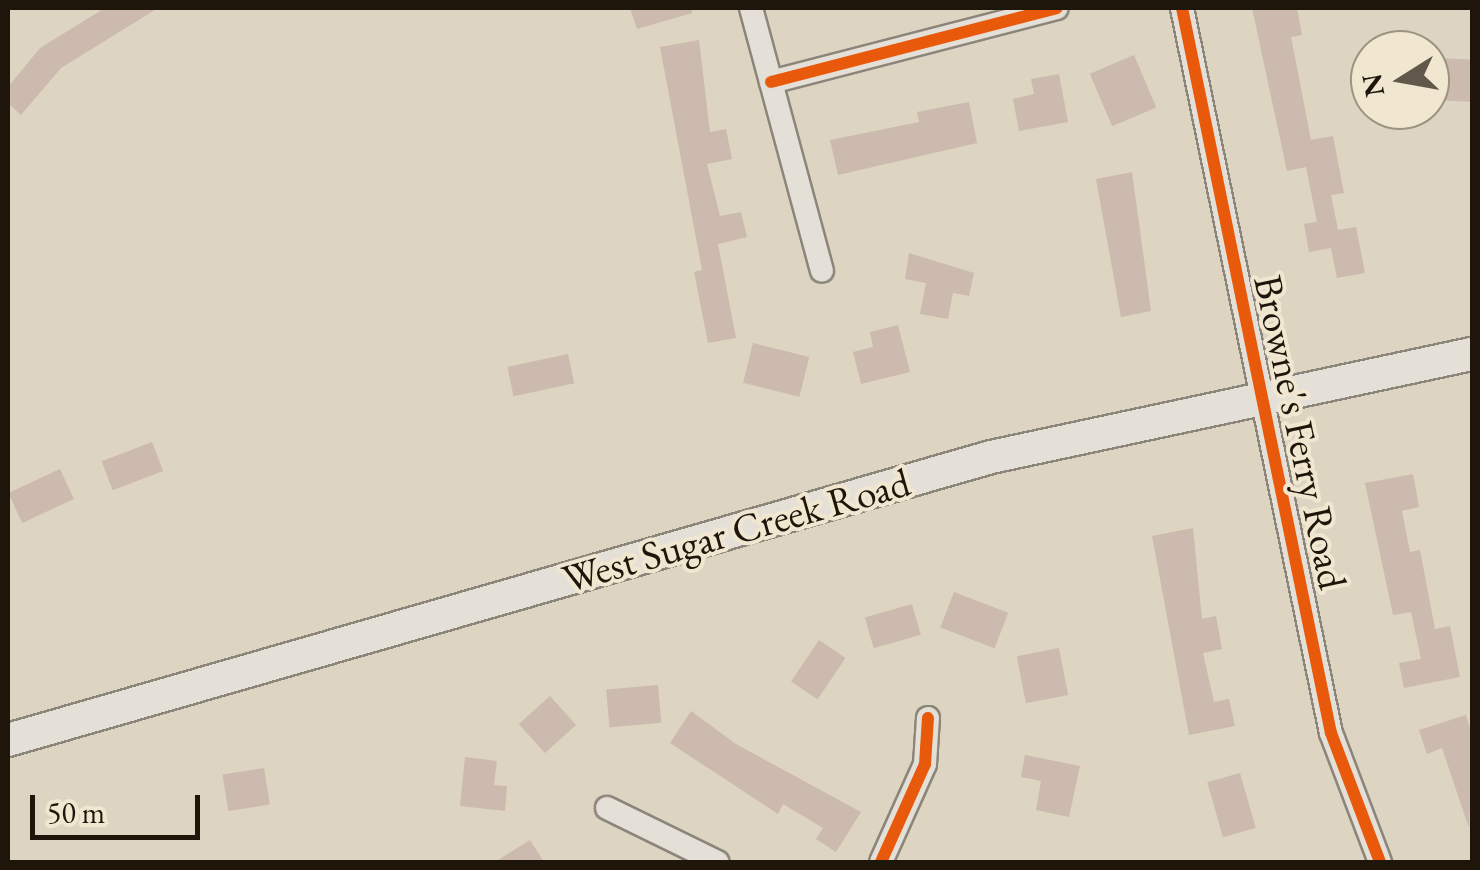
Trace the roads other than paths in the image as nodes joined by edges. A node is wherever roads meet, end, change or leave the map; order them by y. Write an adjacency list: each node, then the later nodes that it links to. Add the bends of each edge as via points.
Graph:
1 (751, 8): 4 (street)
2 (1057, 8): 4 (street)
3 (1182, 8): 7 (street, Browne's Ferry Road)
4 (771, 82): 5 (street)
5 (822, 271)
6 (1472, 354): 7 (main road, West Sugar Creek Road)
7 (1260, 396): 9 (main road, West Sugar Creek Road, via 991,457); 13 (street, Browne's Ferry Road, via 1331,733)
8 (928, 718): 12 (street, via 925,764)
9 (8, 740)
10 (608, 808): 11 (street)
11 (717, 862)
12 (881, 862)
13 (1380, 862)

